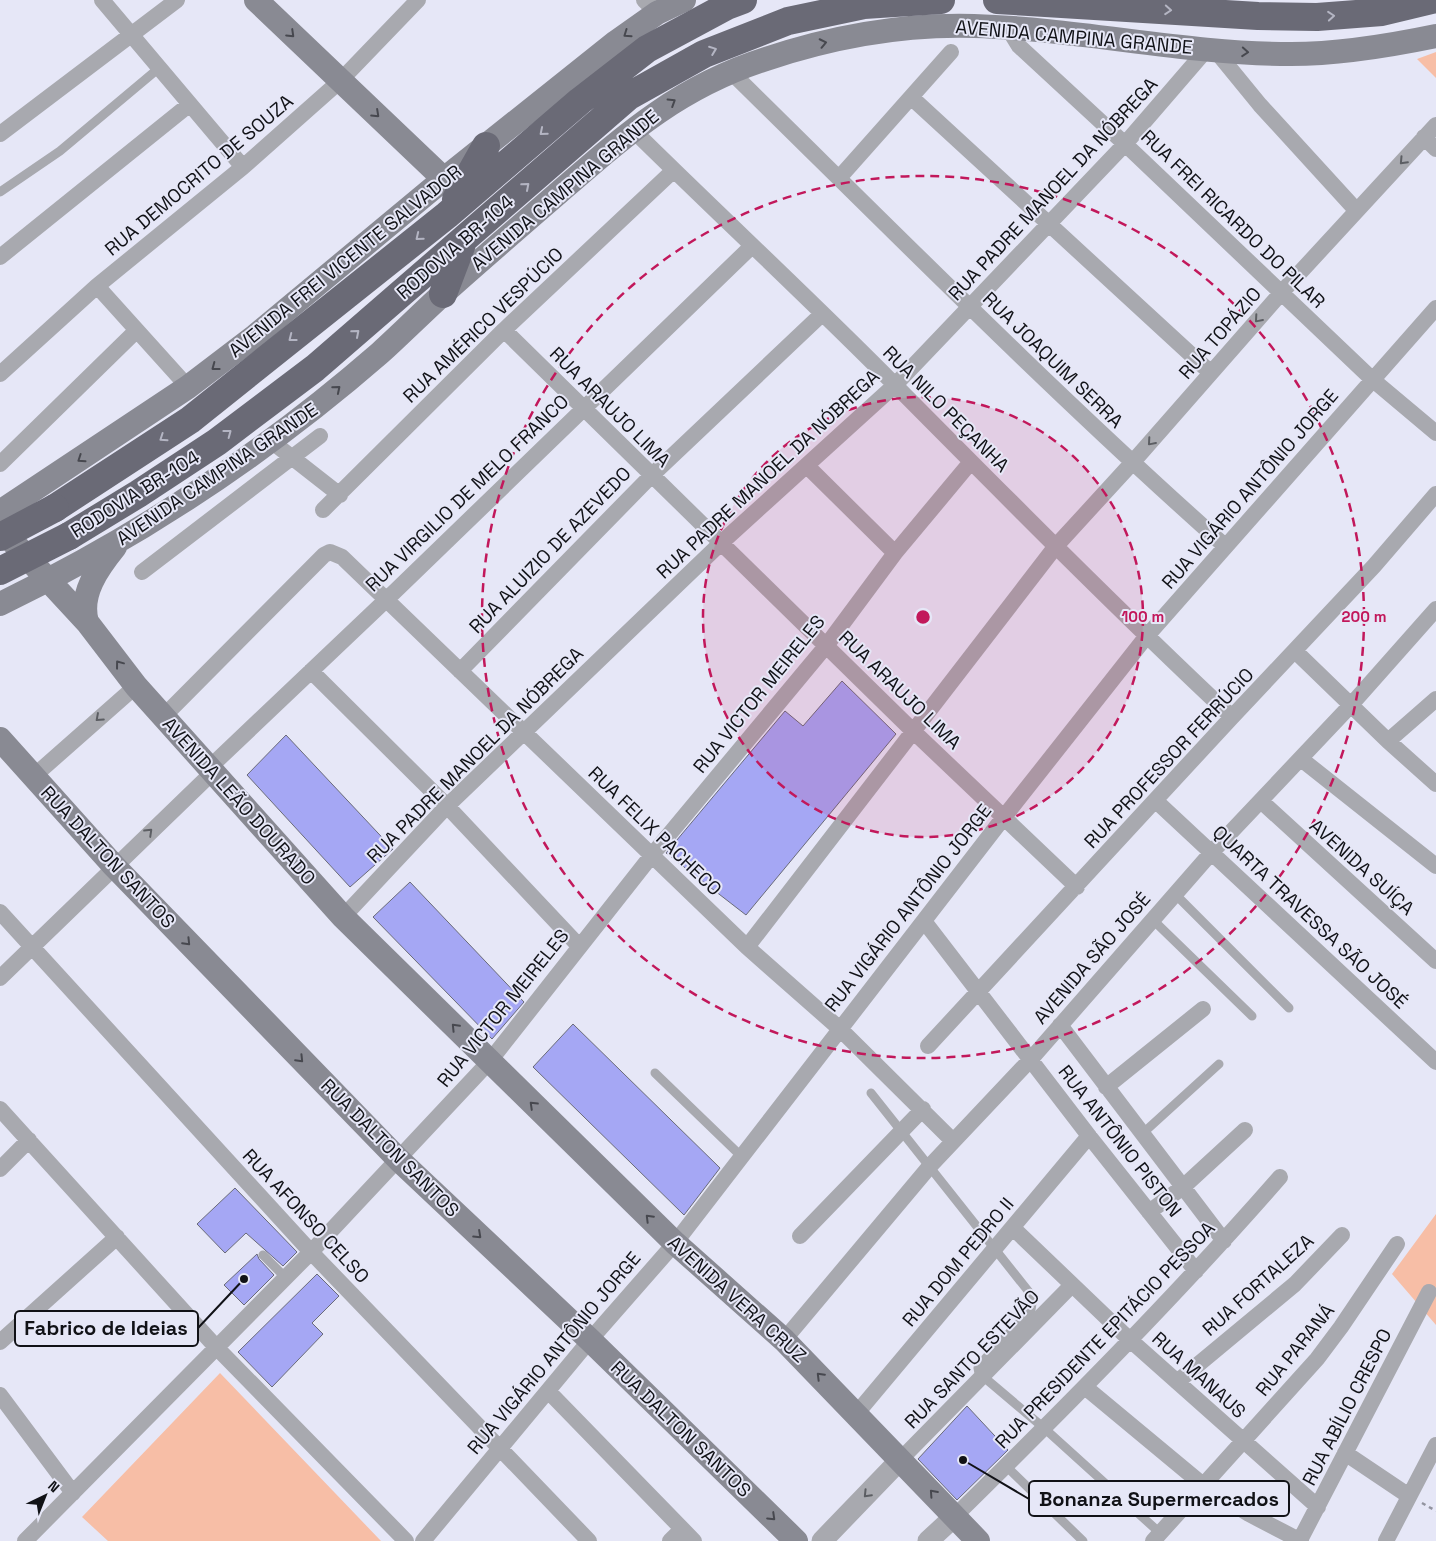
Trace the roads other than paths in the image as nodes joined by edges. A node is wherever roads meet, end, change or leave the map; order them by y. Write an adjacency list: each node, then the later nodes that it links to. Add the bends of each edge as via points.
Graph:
1 (102, 0): 12 (street)
2 (177, 0): 12 (street)
3 (418, 0): 18 (street, RUA DEMOCRITO DE SOUZA)
4 (684, 0): 10 (main road, AVENIDA FREI VICENTE SALVADOR)
5 (743, 0): 33 (highway, RODOVIA BR-104, one-way to 33, via 647,50 580,101)
6 (940, 0): 35 (highway, RODOVIA BR-104, one-way to 6, via 630,96 704,54 788,21 864,5)
7 (998, 0): 8 (highway, one-way to 8, via 1317,17 1382,12)
8 (1432, 0)
9 (259, 1): 18 (main road, one-way to 18)
10 (650, 7): 26 (main road, AVENIDA FREI VICENTE SALVADOR, one-way to 26, via 616,42)
11 (1008, 28): 14 (main road, AVENIDA CAMPINA GRANDE); 17 (main road, AVENIDA CAMPINA GRANDE, one-way to 11, via 815,45 865,34 913,27); 25 (street, RUA FREI RICARDO DO PILAR, via 1019,46)
12 (131, 36): 16 (street); 23 (street)
13 (1436, 36): 14 (main road, AVENIDA CAMPINA GRANDE, one-way to 13, via 1289,54 1337,52)
14 (1211, 49): 25 (street, RUA PADRE MANOEL DA NÓBREGA); 32 (street)
15 (951, 52): 19 (street)
16 (159, 68): 20 (street); 31 (lane, via 60,151)
17 (730, 71): 22 (main road, AVENIDA CAMPINA GRANDE, one-way to 17, via 674,100); 29 (street, RUA JOAQUIM SERRA)
18 (340, 81): 27 (street, RUA DEMOCRITO DE SOUZA); 30 (main road, one-way to 30)
19 (912, 98): 29 (street); 34 (street)
20 (190, 104): 27 (street); 37 (street)
21 (1436, 125): 24 (street, RUA TOPÁZIO)
22 (632, 129): 28 (street, RUA NILO PEÇANHA); 40 (main road, AVENIDA CAMPINA GRANDE)
23 (0, 134)
24 (1430, 143): 32 (street, RUA TOPÁZIO, one-way to 32)
25 (1125, 144): 34 (street, RUA PADRE MANOEL DA NÓBREGA); 39 (street, RUA FREI RICARDO DO PILAR)
26 (486, 146): 30 (main road, AVENIDA FREI VICENTE SALVADOR); 33 (highway)
27 (243, 167): 38 (street, RUA DEMOCRITO DE SOUZA)
28 (674, 170): 36 (street, RUA NILO PEÇANHA); 44 (street, RUA AMÉRICO VESPÚCIO)
29 (839, 178): 41 (street, RUA JOAQUIM SERRA)
30 (444, 179): 50 (main road, AVENIDA FREI VICENTE SALVADOR, one-way to 50, via 255,336)
31 (0, 192)
32 (1356, 210): 39 (street, RUA TOPÁZIO)
33 (447, 215): 66 (highway, RODOVIA BR-104, one-way to 66, bridge, via 190,420 55,508)
34 (1050, 225): 41 (street, RUA PADRE MANOEL DA NÓBREGA); 46 (street)
35 (463, 241): 40 (highway); 72 (highway, RODOVIA BR-104, one-way to 35, bridge, via 70,536 217,442 315,368)
36 (752, 246): 43 (street, RUA NILO PEÇANHA); 51 (street, RUA VIRGILIO DE MELO FRANCO)
37 (0, 257)
38 (97, 286): 45 (street); 47 (street, RUA DEMOCRITO DE SOUZA)
39 (1281, 293): 46 (street, RUA TOPÁZIO, one-way to 46); 48 (street, RUA FREI RICARDO DO PILAR)
40 (443, 294): 54 (main road, AVENIDA CAMPINA GRANDE, one-way to 40, via 369,362)
41 (969, 308): 49 (street, RUA PADRE MANOEL DA NÓBREGA); 57 (street, RUA JOAQUIM SERRA)
42 (1436, 308): 48 (street, RUA VIGÁRIO ANTÔNIO JORGE)
43 (822, 314): 49 (street, RUA NILO PEÇANHA); 60 (street, RUA ALUIZIO DE AZEVEDO)
44 (504, 330): 51 (street, RUA ARAUJO LIMA); 62 (street, RUA AMÉRICO VESPÚCIO)
45 (136, 331): 50 (street); 58 (street)
46 (1212, 373): 57 (street, RUA TOPÁZIO, one-way to 57)
47 (0, 374)
48 (1373, 380): 52 (street, RUA FREI RICARDO DO PILAR); 70 (street, RUA VIGÁRIO ANTÔNIO JORGE)
49 (895, 385): 56 (street, RUA NILO PEÇANHA); 59 (street, RUA PADRE MANOEL DA NÓBREGA)
50 (188, 387): 64 (main road, AVENIDA FREI VICENTE SALVADOR, one-way to 64)
51 (582, 408): 60 (street, RUA ARAUJO LIMA); 75 (street, RUA VIRGILIO DE MELO FRANCO)
52 (1436, 432)
53 (320, 436): 55 (street)
54 (271, 441): 55 (street); 67 (main road, AVENIDA CAMPINA GRANDE)
55 (292, 456): 62 (street); 73 (street)
56 (970, 462): 69 (street, RUA NILO PEÇANHA); 71 (street, RUA VICTOR MEIRELES)
57 (1132, 463): 69 (street, RUA TOPÁZIO); 70 (street, RUA JOAQUIM SERRA)
58 (0, 464)
59 (807, 466): 68 (street, RUA PADRE MANOEL DA NÓBREGA); 71 (street)
60 (651, 476): 68 (street, RUA ARAUJO LIMA); 83 (street, RUA ALUIZIO DE AZEVEDO)
61 (1436, 494): 81 (street, RUA PROFESSOR FERRÚCIO)
62 (340, 495): 63 (street, RUA AMÉRICO VESPÚCIO)
63 (323, 510)
64 (0, 512)
65 (0, 528): 74 (main road, AVENIDA LEÃO DOURADO)
66 (0, 537)
67 (119, 541): 74 (main road, AVENIDA CAMPINA GRANDE); 78 (main road, via 89,586 84,606)
68 (721, 543): 80 (street, RUA ARAUJO LIMA); 90 (street, RUA PADRE MANOEL DA NÓBREGA)
69 (1056, 546): 79 (street, RUA NILO PEÇANHA); 89 (street, RUA TOPÁZIO)
70 (1225, 546): 79 (street, RUA VIGÁRIO ANTÔNIO JORGE)
71 (895, 553): 80 (street, RUA VICTOR MEIRELES)
72 (0, 572): 76 (main road)
73 (142, 572)
74 (48, 580): 76 (main road, AVENIDA CAMPINA GRANDE); 78 (main road, AVENIDA LEÃO DOURADO)
75 (387, 599): 82 (street, RUA VIRGILIO DE MELO FRANCO); 83 (street, RUA FELIX PACHECO); 87 (street, RUA FELIX PACHECO, via 342,557 330,552 324,555)
76 (5, 606)
77 (1436, 609): 86 (street, AVENIDA SÃO JOSÉ)
78 (87, 622): 84 (main road, AVENIDA LEÃO DOURADO, one-way to 78)
79 (1146, 637): 88 (street, RUA NILO PEÇANHA); 100 (street, RUA VIGÁRIO ANTÔNIO JORGE)
80 (826, 646): 89 (street, RUA ARAUJO LIMA); 102 (street, RUA VICTOR MEIRELES)
81 (1295, 651): 86 (street); 88 (street, RUA PROFESSOR FERRÚCIO)
82 (311, 671): 94 (street, RUA VIRGILIO DE MELO FRANCO); 99 (street)
83 (460, 671): 90 (street, RUA FELIX PACHECO)
84 (136, 686): 87 (main road, AVENIDA LEÃO DOURADO); 95 (street, one-way to 95)
85 (1436, 699): 92 (street)
86 (1350, 706): 92 (street); 93 (street, AVENIDA SÃO JOSÉ)
87 (163, 717): 94 (main road, AVENIDA LEÃO DOURADO)
88 (1232, 717): 97 (street, RUA PROFESSOR FERRÚCIO)
89 (914, 732): 100 (street, RUA ARAUJO LIMA); 113 (street, RUA TOPÁZIO)
90 (524, 733): 99 (street, RUA PADRE MANOEL DA NÓBREGA); 102 (street, RUA FELIX PACHECO)
91 (0, 739): 95 (main road, RUA DALTON SANTOS)
92 (1388, 742): 96 (street)
93 (1301, 759): 98 (street, AVENIDA SÃO JOSÉ); 104 (street)
94 (211, 770): 103 (street, RUA VIRGILIO DE MELO FRANCO, one-way to 94); 108 (main road, AVENIDA LEÃO DOURADO)
95 (34, 776): 103 (main road, RUA DALTON SANTOS)
96 (1436, 784)
97 (1156, 801): 101 (street, QUARTA TRAVESSA SÃO JOSÉ); 105 (street, RUA PROFESSOR FERRÚCIO)
98 (1261, 801): 101 (street, AVENIDA SÃO JOSÉ); 114 (street, AVENIDA SUÍÇA)
99 (447, 806): 108 (street, RUA PADRE MANOEL DA NÓBREGA); 111 (street)
100 (1004, 817): 105 (street, RUA ARAUJO LIMA); 110 (street, RUA VIGÁRIO ANTÔNIO JORGE)
101 (1212, 852): 106 (street, AVENIDA SÃO JOSÉ); 125 (street, QUARTA TRAVESSA SÃO JOSÉ)
102 (652, 855): 111 (street, RUA VICTOR MEIRELES); 113 (street, RUA FELIX PACHECO)
103 (114, 866): 112 (street, RUA VIRGILIO DE MELO FRANCO); 139 (main road, RUA DALTON SANTOS, one-way to 139)
104 (1436, 866)
105 (1077, 887): 116 (street, RUA PROFESSOR FERRÚCIO)
106 (1174, 893): 109 (street, AVENIDA SÃO JOSÉ); 117 (lane)
107 (0, 912): 112 (street, RUA AFONSO CELSO)
108 (343, 917): 124 (main road, AVENIDA LEÃO DOURADO, one-way to 108)
109 (1152, 919): 119 (lane); 120 (street, AVENIDA SÃO JOSÉ)
110 (924, 921): 116 (street, RUA ANTÔNIO PISTON); 121 (street, RUA VIGÁRIO ANTÔNIO JORGE)
111 (580, 946): 124 (street, RUA VICTOR MEIRELES)
112 (32, 947): 115 (street, RUA VIRGILIO DE MELO FRANCO); 153 (street, RUA AFONSO CELSO)
113 (747, 947): 121 (street, RUA FELIX PACHECO)
114 (1436, 961)
115 (0, 978)
116 (980, 992): 122 (street, RUA PROFESSOR FERRÚCIO); 123 (street, RUA ANTÔNIO PISTON)
117 (1289, 1008)
118 (1203, 1009): 128 (street)
119 (1252, 1016)
120 (1060, 1025): 123 (street, AVENIDA SÃO JOSÉ); 128 (street)
121 (840, 1029): 131 (street, RUA FELIX PACHECO); 138 (street, RUA VIGÁRIO ANTÔNIO JORGE)
122 (928, 1046)
123 (1031, 1058): 135 (street, RUA ANTÔNIO PISTON); 137 (street, AVENIDA SÃO JOSÉ)
124 (489, 1062): 139 (street, RUA VICTOR MEIRELES); 150 (main road, AVENIDA VERA CRUZ, one-way to 124)
125 (1436, 1062)
126 (1219, 1064): 134 (lane)
127 (655, 1073): 138 (lane)
128 (1106, 1087): 134 (street)
129 (872, 1093): 133 (lane)
130 (0, 1110): 136 (street)
131 (923, 1110): 133 (street); 137 (street, RUA FELIX PACHECO)
132 (1245, 1130): 143 (street)
133 (903, 1131): 140 (lane); 147 (street)
134 (1142, 1134): 143 (street)
135 (1089, 1136): 144 (street, RUA ANTÔNIO PISTON); 145 (street, RUA DOM PEDRO II)
136 (29, 1140): 141 (street); 148 (street)
137 (953, 1141): 140 (street, AVENIDA SÃO JOSÉ)
138 (742, 1157): 150 (street, RUA VIGÁRIO ANTÔNIO JORGE)
139 (398, 1160): 153 (street, RUA VICTOR MEIRELES); 160 (main road, RUA DALTON SANTOS, one-way to 160)
140 (930, 1166): 152 (lane); 161 (street, AVENIDA SÃO JOSÉ)
141 (0, 1169)
142 (1280, 1177): 149 (street, RUA PRESIDENTE EPITÁCIO PESSOA)
143 (1183, 1187): 144 (street); 149 (street)
144 (1149, 1212): 155 (street, RUA ANTÔNIO PISTON)
145 (1013, 1228): 152 (street, RUA DOM PEDRO II); 157 (street, RUA MANAUS)
146 (1342, 1235): 165 (street, RUA FORTALEZA, via 1295,1284)
147 (800, 1236)
148 (117, 1237): 162 (street); 163 (street)
149 (1224, 1241): 155 (street, RUA PRESIDENTE EPITÁCIO PESSOA)
150 (675, 1243): 160 (street, RUA VIGÁRIO ANTÔNIO JORGE); 161 (main road, AVENIDA VERA CRUZ)
151 (1397, 1244): 171 (street, RUA PARANÁ, via 1317,1359)
152 (995, 1248): 164 (lane, via 1029,1292 1032,1303 1031,1310 981,1363 978,1368); 169 (street, RUA DOM PEDRO II)
153 (310, 1252): 156 (street, RUA VICTOR MEIRELES); 173 (street, RUA AFONSO CELSO)
154 (263, 1255): 156 (lane)
155 (1196, 1271): 159 (street, RUA PRESIDENTE EPITÁCIO PESSOA)
156 (284, 1276): 163 (street, RUA VICTOR MEIRELES)
157 (1071, 1286): 159 (street, RUA MANAUS); 164 (street, RUA SANTO ESTEVÃO)
158 (1429, 1292): 174 (street, RUA ABÍLIO CRESPO)
159 (1129, 1339): 165 (street, RUA MANAUS); 166 (street, RUA PRESIDENTE EPITÁCIO PESSOA)
160 (590, 1340): 167 (street, RUA VIGÁRIO ANTÔNIO JORGE); 190 (main road, RUA DALTON SANTOS, one-way to 190)
161 (784, 1340): 169 (main road, AVENIDA VERA CRUZ, one-way to 161)
162 (0, 1342)
163 (216, 1347): 178 (street, RUA VICTOR MEIRELES); 185 (street)
164 (983, 1377): 170 (lane); 175 (street, RUA SANTO ESTEVÃO)
165 (1177, 1382): 171 (street, RUA MANAUS)
166 (1084, 1387): 170 (street, RUA PRESIDENTE EPITÁCIO PESSOA); 177 (street)
167 (548, 1390): 173 (street, RUA VIGÁRIO ANTÔNIO JORGE); 182 (street)
168 (0, 1396): 178 (street)
169 (858, 1413): 175 (main road, AVENIDA VERA CRUZ)
170 (1044, 1428): 176 (street, RUA PRESIDENTE EPITÁCIO PESSOA); 183 (lane)
171 (1242, 1442): 177 (street, RUA PARANÁ); 180 (street, RUA MANAUS)
172 (1436, 1445): 179 (street)
173 (501, 1447): 186 (street, RUA VIGÁRIO ANTÔNIO JORGE); 187 (street, RUA AFONSO CELSO)
174 (1346, 1453): 179 (street); 180 (street, RUA ABÍLIO CRESPO)
175 (901, 1459): 181 (main road, AVENIDA VERA CRUZ, one-way to 175); 191 (street, one-way to 191)
176 (1006, 1466): 181 (street, RUA PRESIDENTE EPITÁCIO PESSOA); 194 (lane)
177 (1203, 1485): 183 (street, RUA PARANÁ); 195 (street)
178 (73, 1493): 184 (street, RUA VICTOR MEIRELES)
179 (1410, 1496): 196 (street)
180 (1318, 1507): 195 (street, RUA ABÍLIO CRESPO)
181 (954, 1517): 192 (street); 193 (main road, AVENIDA VERA CRUZ)
182 (682, 1528): 188 (street); 189 (street)
183 (1156, 1537)
184 (25, 1541)
185 (406, 1541)
186 (422, 1541)
187 (589, 1541)
188 (670, 1541)
189 (694, 1541)
190 (796, 1541)
191 (822, 1541)
192 (928, 1541)
193 (978, 1541)
194 (1083, 1541)
195 (1300, 1541)
196 (1386, 1541)

